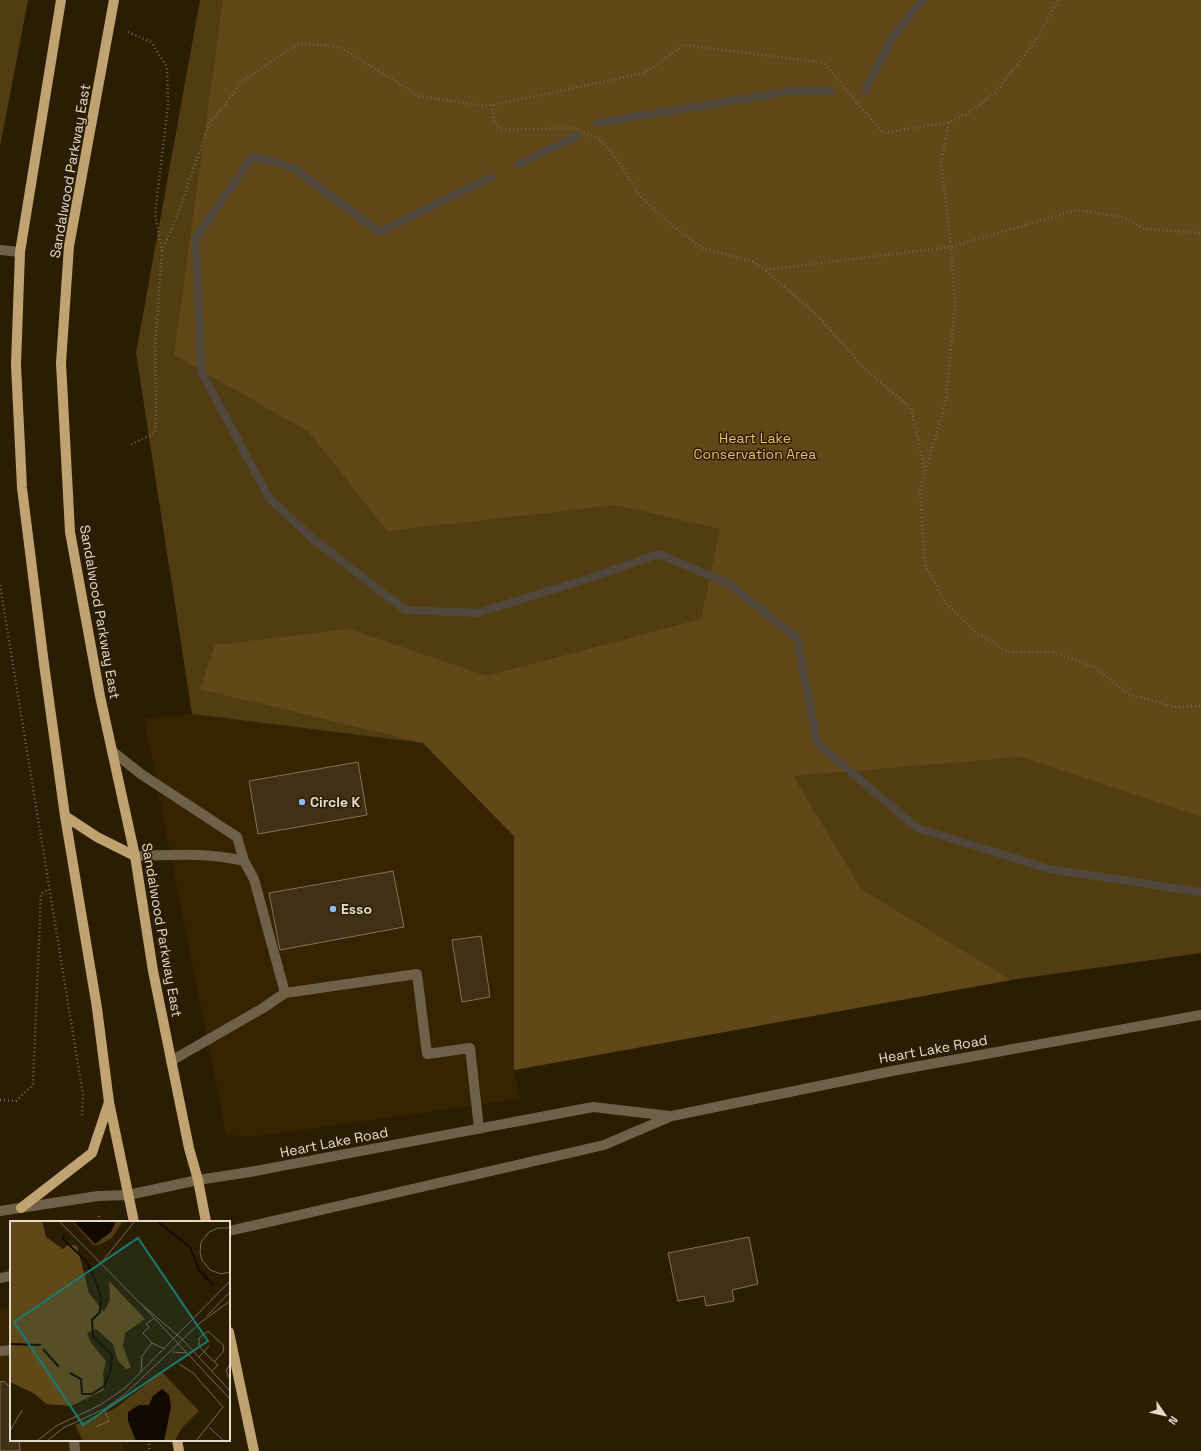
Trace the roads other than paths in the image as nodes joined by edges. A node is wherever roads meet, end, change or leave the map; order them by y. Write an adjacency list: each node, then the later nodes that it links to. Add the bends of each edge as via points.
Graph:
1 (61, 0): 4 (main road)
2 (114, 0): 5 (main road, Sandalwood Parkway East, via 69,246 61,363 70,532)
3 (0, 250): 4 (street)
4 (20, 252): 6 (main road, via 16,364 22,488)
5 (112, 751): 7 (main road, Sandalwood Parkway East); 8 (street, via 141,774 237,837)
6 (65, 816): 7 (main road, via 97,837); 12 (main road)
7 (136, 856): 8 (street, via 191,854); 11 (main road, Sandalwood Parkway East, via 153,971)
8 (244, 861): 9 (street, via 254,879)
9 (285, 992): 11 (street, via 263,1008); 14 (street, via 417,974 427,1054 470,1048)
10 (1201, 1015): 13 (street, Heart Lake Road, via 892,1071)
11 (171, 1061): 15 (main road, Sandalwood Parkway East)
12 (110, 1102): 16 (main road); 17 (main road, via 92,1153)
13 (672, 1116): 14 (street, Heart Lake Road, via 593,1107); 21 (street, Heart Lake Road, via 604,1145)
14 (479, 1129): 15 (street, Heart Lake Road)
15 (198, 1180): 16 (street, Heart Lake Road); 20 (main road, Sandalwood Parkway East)
16 (128, 1195): 17 (street, Heart Lake Road, via 98,1196); 19 (main road)
17 (21, 1208): 18 (street, Heart Lake Road)
18 (0, 1211)
19 (134, 1221)
20 (206, 1221)
21 (230, 1231)
22 (10, 1276): 23 (street)
23 (0, 1278)
24 (230, 1337): 31 (main road)
25 (10, 1350): 26 (street)
26 (0, 1351)
27 (74, 1441): 29 (street)
28 (177, 1441): 30 (main road)
29 (75, 1451)
30 (179, 1451)
31 (254, 1451)

